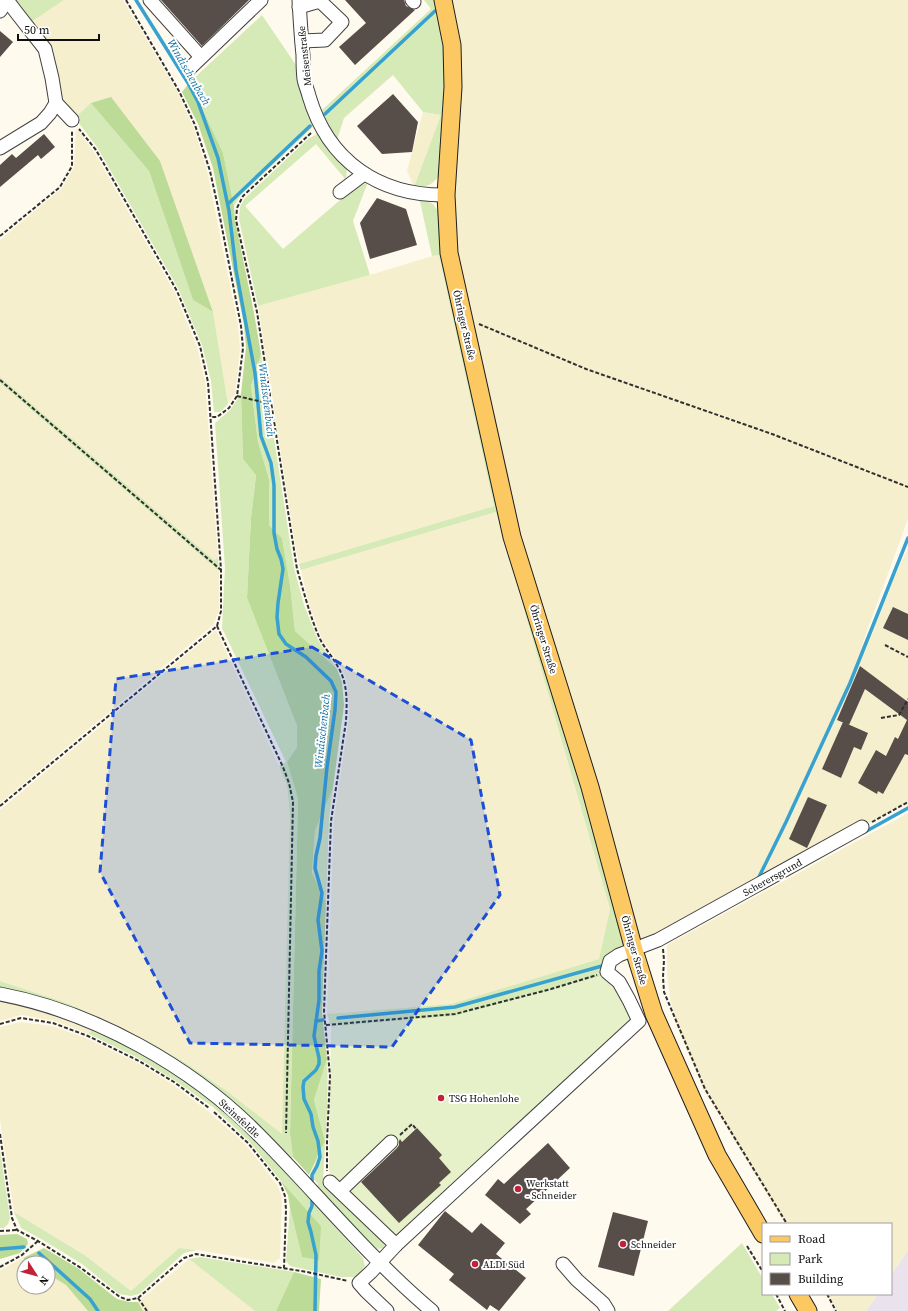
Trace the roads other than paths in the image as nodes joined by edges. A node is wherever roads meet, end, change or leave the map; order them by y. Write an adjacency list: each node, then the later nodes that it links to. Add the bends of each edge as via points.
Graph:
1 (150, 0): 8 (street)
2 (261, 0): 8 (street)
3 (321, 0): 4 (street); 7 (street, via 342,22 325,40)
4 (299, 3): 7 (street, Meisenstraße)
5 (5, 4): 10 (street, via 45,48)
6 (444, 7): 15 (main road, Öhringer Straße, via 452,45 453,87)
7 (302, 41): 13 (street, Meisenstraße, via 304,79 320,125 346,160)
8 (201, 57): 9 (street)
9 (189, 69)
10 (56, 103): 11 (street); 12 (street, via 41,123)
11 (72, 120)
12 (0, 148)
13 (364, 174): 14 (street); 15 (street, Meisenstraße, via 389,186 410,192)
14 (340, 192)
15 (446, 195): 17 (main road, Öhringer Straße, via 449,253 512,537 590,787)
16 (862, 827): 17 (street, Scherersgrund, via 658,940)
17 (634, 950): 22 (main road, Öhringer Straße, via 654,1014 717,1155); 23 (street, Scherersgrund, via 610,961 607,972 619,982 639,1021)
18 (0, 994): 24 (street, Steinsfeldle, via 92,1023 146,1049 181,1070 220,1099 257,1133)
19 (391, 1142): 21 (street)
20 (330, 1182): 21 (street)
21 (340, 1191): 23 (street)
22 (762, 1232)
23 (396, 1245): 24 (street)
24 (380, 1262): 27 (street, via 359,1283); 28 (street, Steinsfeldle)
25 (563, 1264): 29 (street)
26 (799, 1295): 30 (main road)
27 (387, 1311)
28 (432, 1311)
29 (608, 1311)
30 (808, 1311)

